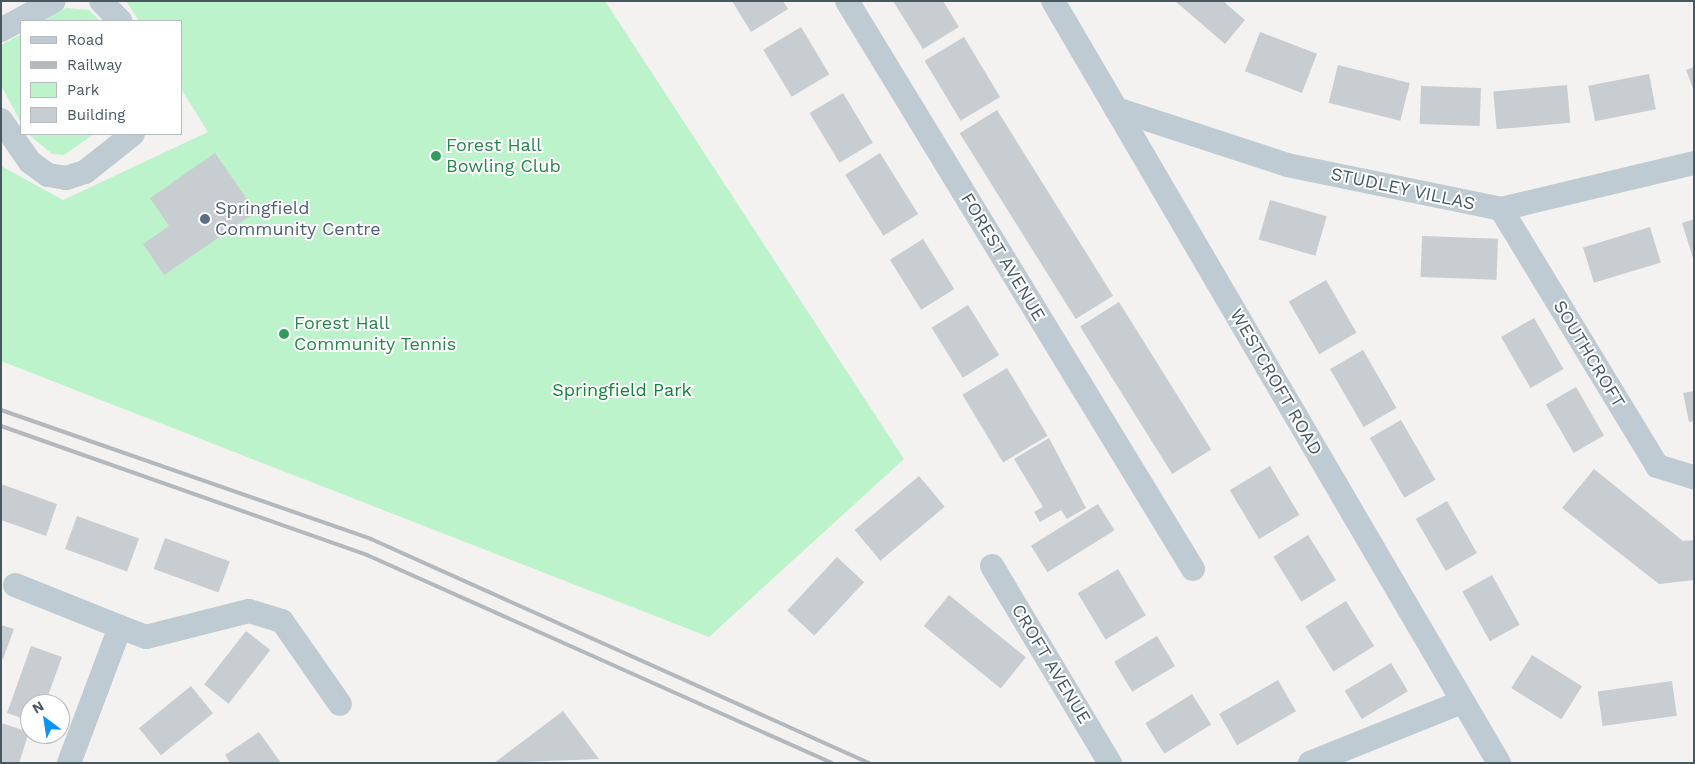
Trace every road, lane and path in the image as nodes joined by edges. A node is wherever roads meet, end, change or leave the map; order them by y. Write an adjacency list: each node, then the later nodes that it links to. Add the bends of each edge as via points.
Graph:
1 (54, 1): 6 (street)
2 (101, 1): 5 (street)
3 (847, 1): 14 (street, FOREST AVENUE)
4 (1053, 1): 7 (street, WESTCROFT ROAD)
5 (119, 20)
6 (1, 30)
7 (1116, 109): 11 (street, STUDLEY VILLAS, via 1287,165); 17 (street, WESTCROFT ROAD)
8 (1, 120): 9 (street, via 30,162 48,175 66,178 85,172)
9 (132, 135)
10 (1694, 163): 11 (street, STUDLEY VILLAS)
11 (1501, 209): 12 (street, SOUTHCROFT, via 1657,466)
12 (1694, 477)
13 (992, 566): 20 (street, CROFT AVENUE)
14 (1193, 569)
15 (15, 585): 16 (street)
16 (120, 627): 18 (street, via 146,637 248,610 282,621); 19 (street)
17 (1462, 702): 21 (street); 22 (street, WESTCROFT ROAD)
18 (340, 704)
19 (68, 763)
20 (1110, 763)
21 (1310, 763)
22 (1499, 763)

